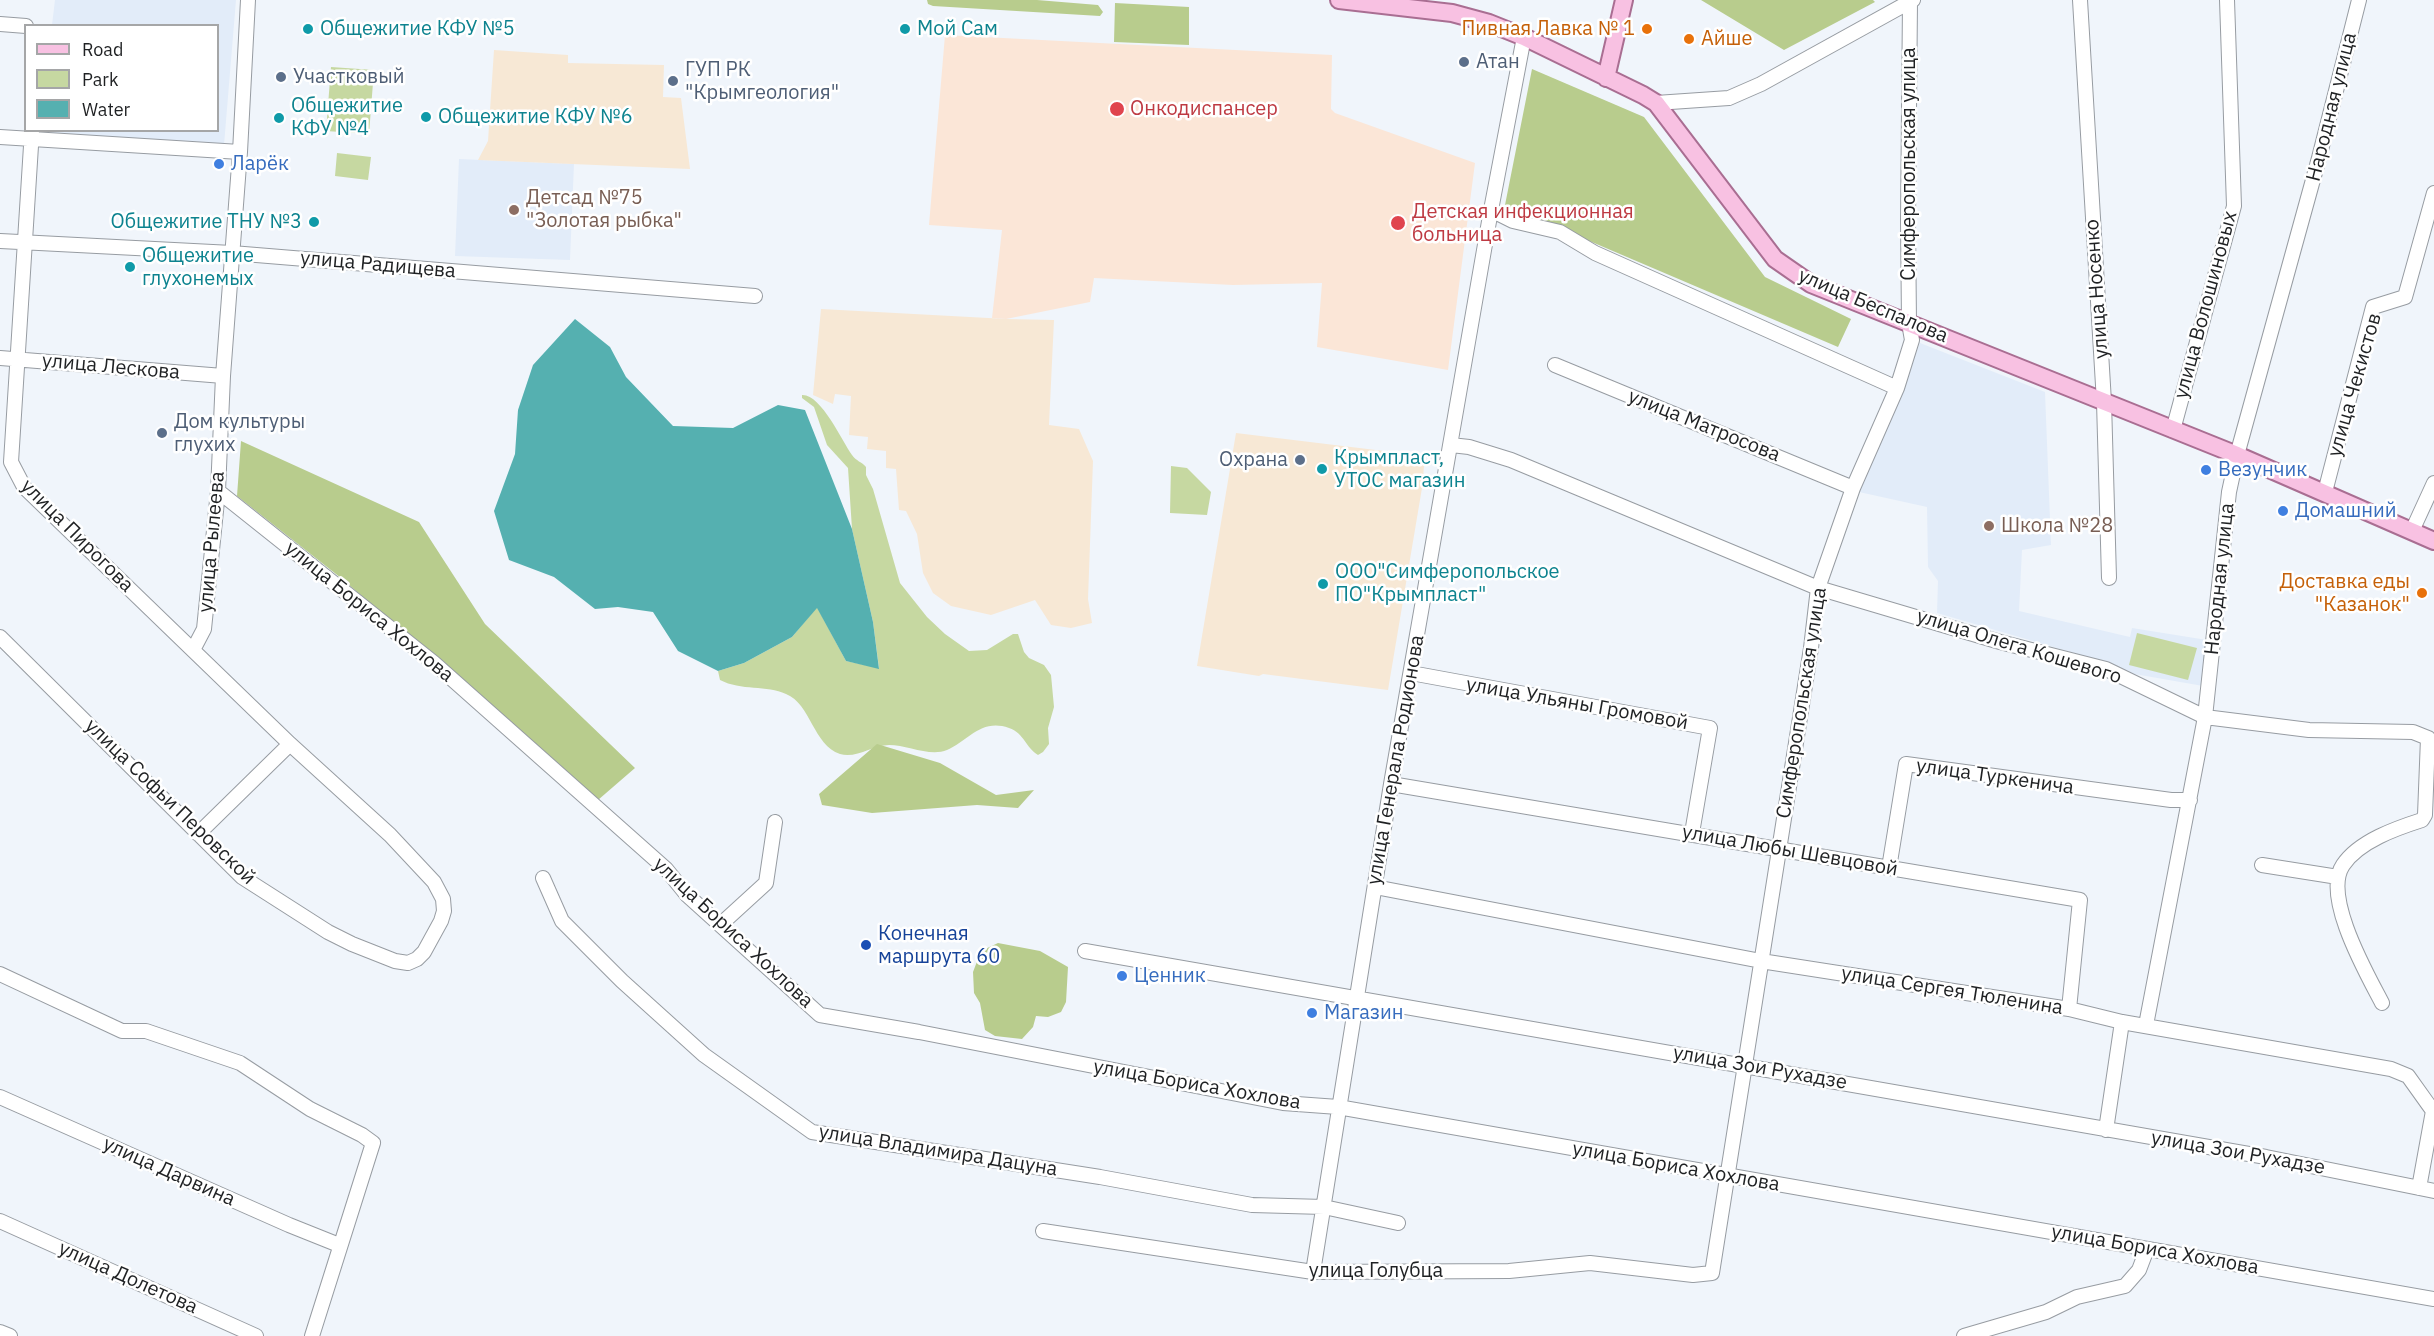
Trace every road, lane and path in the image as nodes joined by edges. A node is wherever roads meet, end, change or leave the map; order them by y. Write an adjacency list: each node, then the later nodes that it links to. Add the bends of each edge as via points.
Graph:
1 (248, 0): 17 (street, улица Рылеева)
2 (1339, 0): 10 (main road, улица Беспалова, via 1452,13)
3 (1624, 0): 11 (main road)
4 (2080, 0): 30 (street, улица Носенко)
5 (2226, 0): 31 (street, улица Волошиновых, via 2234,206)
6 (2359, 0): 33 (street, Народная улица)
7 (1912, 1): 12 (street, via 1761,84 1729,98); 24 (street, Симферопольская улица)
8 (0, 24): 9 (street)
9 (24, 26)
10 (1524, 37): 11 (main road, улица Беспалова); 19 (street, улица Генерала Родионова)
11 (1606, 78): 13 (main road, улица Беспалова)
12 (1687, 101): 13 (street); 14 (street, via 1675,111)
13 (1656, 103): 14 (main road, улица Беспалова)
14 (1672, 124): 24 (main road, улица Беспалова, via 1775,259 1811,284)
15 (32, 135): 16 (street); 17 (street); 21 (street, улица Пирогова)
16 (0, 137)
17 (240, 152): 22 (street, улица Рылеева)
18 (2434, 193): 37 (street, улица Чекистов, via 2404,297 2373,307)
19 (1491, 210): 29 (street, via 1514,221 1560,232 1595,253); 32 (street, улица Генерала Родионова)
20 (0, 241): 21 (street, улица Радищева)
21 (26, 242): 22 (street, улица Радищева); 26 (street, улица Пирогова)
22 (232, 253): 23 (street, улица Радищева); 28 (street, улица Рылеева)
23 (755, 296)
24 (1909, 323): 29 (street, Симферопольская улица, via 1912,340); 30 (main road, улица Беспалова)
25 (0, 358): 26 (street, улица Лескова)
26 (18, 360): 28 (street, улица Лескова); 43 (street, улица Пирогова, via 11,462 15,474)
27 (1555, 365): 35 (street, улица Матросова)
28 (223, 376): 36 (street, улица Рылеева)
29 (1897, 388): 35 (street, Симферопольская улица)
30 (2104, 402): 31 (main road, улица Беспалова); 40 (street, улица Носенко)
31 (2173, 430): 33 (main road, улица Беспалова)
32 (1451, 445): 41 (street, улица Олега Кошевого, via 1511,460); 44 (street, улица Генерала Родионова)
33 (2237, 455): 37 (main road, улица Беспалова); 45 (street, Народная улица, via 2229,492)
34 (2434, 483): 38 (street)
35 (1853, 488): 41 (street, Симферопольская улица)
36 (218, 490): 43 (street, улица Рылеева, via 204,629); 60 (street, улица Бориса Хохлова, via 434,663 666,868 687,895)
37 (2325, 492): 38 (main road, улица Беспалова)
38 (2412, 531): 39 (main road, улица Беспалова)
39 (2434, 541)
40 (2109, 578)
41 (1818, 588): 45 (street, улица Олега Кошевого, via 2106,669); 54 (street, Симферопольская улица)
42 (0, 637): 52 (street, улица Софьи Перовской)
43 (193, 650): 47 (street, улица Пирогова)
44 (1411, 673): 48 (street, улица Генерала Родионова); 51 (street, улица Ульяны Громовой, via 1710,728)
45 (2205, 717): 46 (street, улица Олега Кошевого, via 2309,730 2413,732); 49 (street, Народная улица)
46 (2431, 742): 57 (street, улица Олега Кошевого, via 2422,820 2387,832 2352,855)
47 (290, 744): 52 (street); 53 (street, улица Пирогова)
48 (1391, 784): 51 (street, улица Любы Шевцовой); 59 (street, улица Генерала Родионова)
49 (2190, 800): 56 (street, улица Туркенича, via 1906,765); 68 (street, Народная улица)
50 (776, 822): 60 (street, via 766,883)
51 (1692, 833): 54 (street, улица Любы Шевцовой)
52 (198, 834): 53 (street, улица Софьи Перовской, via 242,877 328,932 384,957 408,963 424,952 441,921 444,899 434,882)
53 (390, 835)
54 (1778, 850): 56 (street, улица Любы Шевцовой); 62 (street, Симферопольская улица)
55 (2262, 865): 57 (street)
56 (1889, 868): 66 (street, улица Любы Шевцовой, via 2080,900)
57 (2338, 877): 65 (street, via 2347,933)
58 (543, 878): 76 (street, улица Владимира Дацуна, via 562,921 622,981 704,1055 812,1132 1252,1205)
59 (1375, 887): 62 (street, улица Сергея Тюленина); 64 (street, улица Генерала Родионова)
60 (720, 925): 71 (street, улица Бориса Хохлова, via 820,1015 1283,1103)
61 (1085, 951): 64 (street, улица Зои Рухадзе)
62 (1761, 961): 66 (street, улица Сергея Тюленина); 69 (street, Симферопольская улица)
63 (0, 974): 80 (street, via 122,1031 146,1031 240,1063 310,1109 373,1143)
64 (1357, 998): 69 (street, улица Зои Рухадзе); 71 (street, улица Генерала Родионова)
65 (2382, 1004)
66 (2069, 1009): 67 (street, улица Сергея Тюленина)
67 (2122, 1022): 68 (street, улица Сергея Тюленина); 72 (street)
68 (2146, 1025): 74 (street, улица Сергея Тюленина, via 2409,1076 2433,1111)
69 (1745, 1065): 72 (street, улица Зои Рухадзе); 73 (street, Симферопольская улица)
70 (0, 1097): 80 (street, улица Дарвина)
71 (1338, 1107): 73 (street, улица Бориса Хохлова); 76 (street, улица Генерала Родионова)
72 (2106, 1130): 74 (street, улица Зои Рухадзе, via 2266,1156)
73 (1728, 1176): 81 (street, улица Бориса Хохлова); 83 (street, Симферопольская улица)
74 (2419, 1188): 75 (street, улица Зои Рухадзе)
75 (2434, 1191)
76 (1324, 1207): 78 (street, улица Владимира Дацуна); 82 (street, улица Генерала Родионова)
77 (0, 1221): 87 (street, улица Долетова)
78 (1398, 1223)
79 (1043, 1231): 82 (street, улица Голубца)
80 (339, 1245): 88 (street)
81 (2147, 1249): 84 (street, улица Бориса Хохлова); 89 (street, via 2139,1270 2125,1286 2077,1297 2046,1312)
82 (1313, 1272): 83 (street, улица Голубца, via 1509,1271 1590,1263 1693,1275)
83 (1712, 1273)
84 (2434, 1299)
85 (0, 1332): 86 (street)
86 (9, 1336)
87 (256, 1336)
88 (312, 1336)
89 (1964, 1336)

